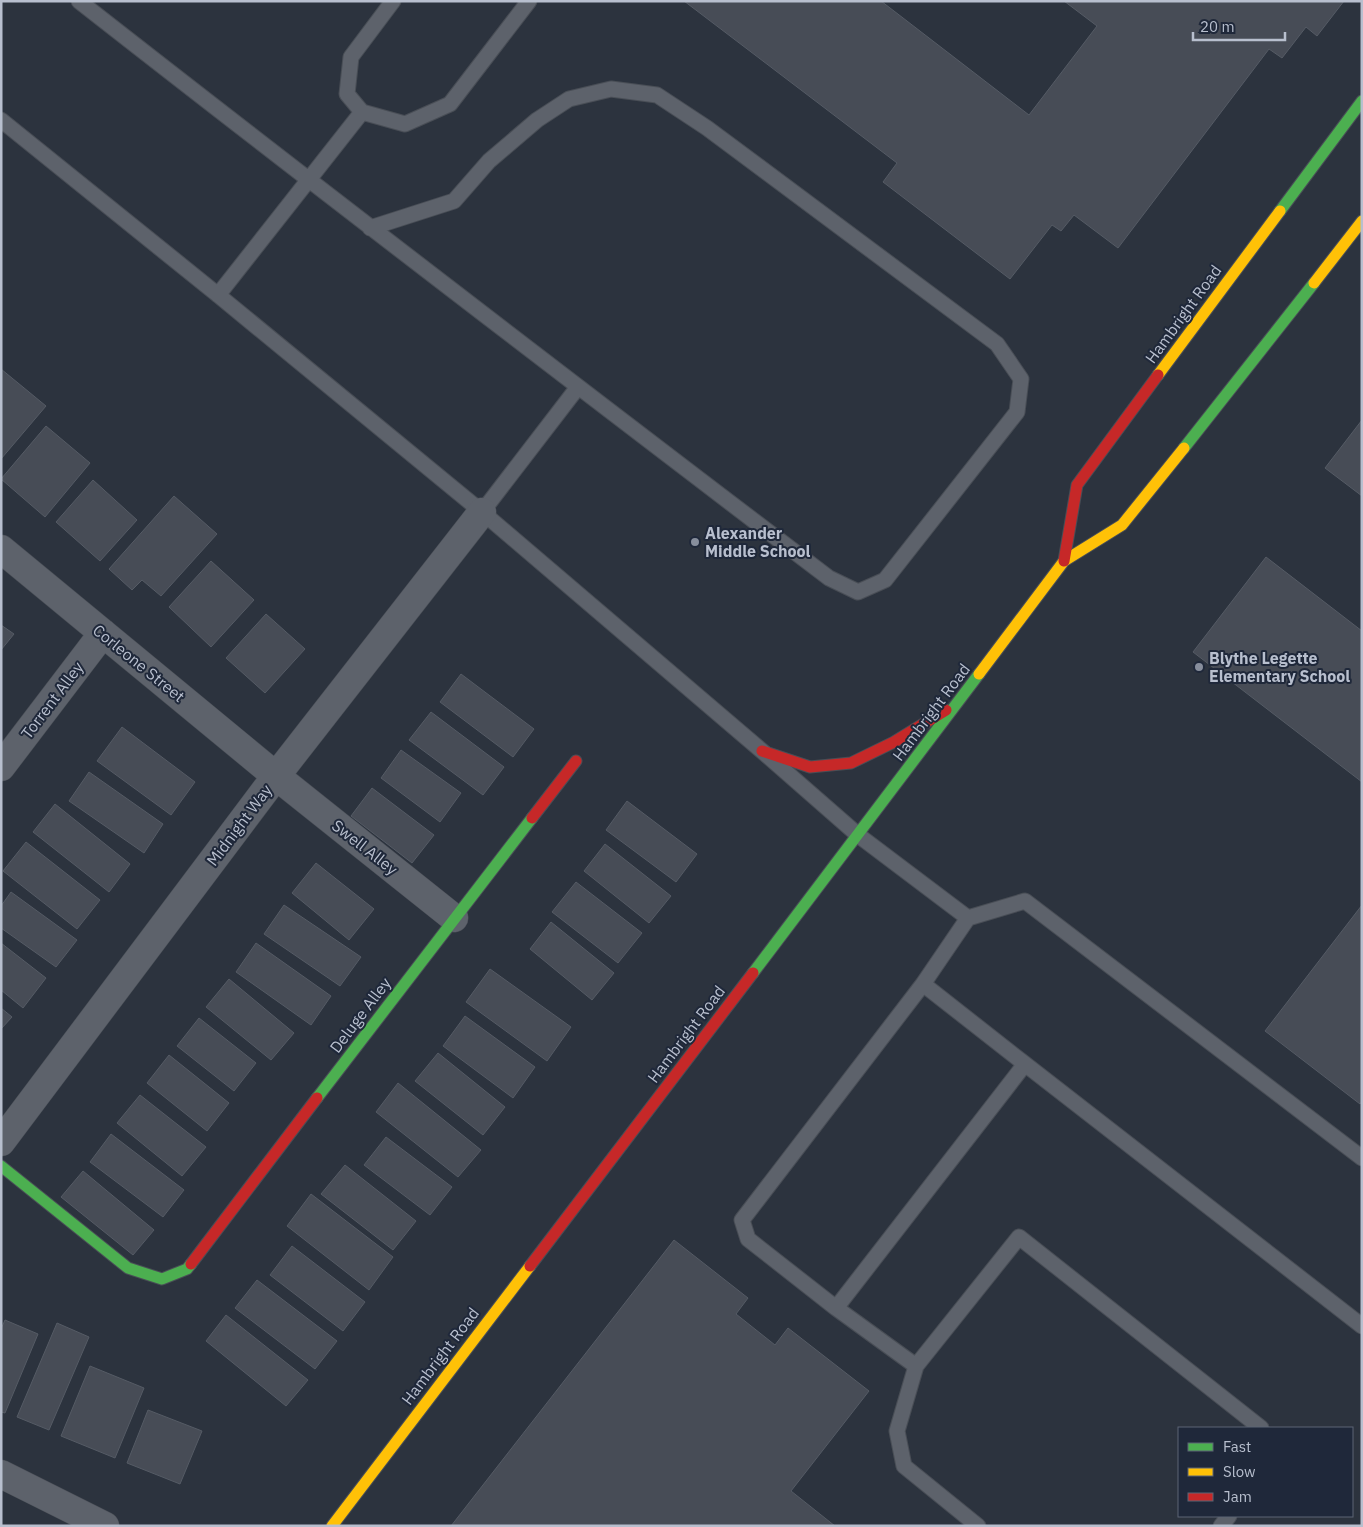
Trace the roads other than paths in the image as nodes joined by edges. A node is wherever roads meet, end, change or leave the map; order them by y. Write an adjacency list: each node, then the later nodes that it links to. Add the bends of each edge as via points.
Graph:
1 (79, 1): 7 (lane)
2 (394, 1): 5 (lane, via 351,57 347,94)
3 (528, 1): 5 (lane, via 450,104 405,124)
4 (1362, 101): 14 (main road, Hambright Road, via 1077,485)
5 (362, 112): 7 (lane)
6 (1, 120): 10 (lane)
7 (308, 181): 9 (lane); 10 (lane)
8 (1362, 221): 14 (main road, Hambright Road, via 1122,525)
9 (370, 228): 11 (lane); 11 (lane, via 454,201 489,161 537,120 570,99 611,89 657,95 996,344 1021,379 1016,412 885,580 858,592 829,578)
10 (218, 295): 12 (lane)
11 (578, 387): 12 (lane)
12 (482, 512): 17 (lane); 20 (street, Midnight Way)
13 (1, 549): 15 (street, Corleone Street)
14 (1064, 561): 16 (main road, Hambright Road)
15 (103, 633): 19 (street, Torrent Alley); 20 (street, Corleone Street)
16 (958, 702): 17 (main road, via 894,742 851,763 810,767); 21 (main road, Hambright Road)
17 (762, 751): 21 (lane)
18 (576, 761): 22 (main road, Deluge Alley)
19 (1, 766)
20 (276, 776): 22 (street, Swell Alley); 26 (street, Midnight Way)
21 (858, 835): 23 (lane); 35 (main road, Hambright Road)
22 (454, 918): 28 (main road, Deluge Alley, via 187,1269 162,1278 128,1268)
23 (968, 918): 24 (lane); 27 (lane, via 1025,901)
24 (923, 984): 25 (lane); 29 (lane, via 742,1220 748,1239)
25 (1025, 1064): 29 (lane); 30 (lane)
26 (1, 1142)
27 (1362, 1158)
28 (1, 1166)
29 (836, 1308): 31 (lane)
30 (1362, 1326)
31 (916, 1366): 32 (lane, via 1020,1237); 36 (lane, via 897,1431 904,1466)
32 (1260, 1427)
33 (1, 1474): 34 (street)
34 (105, 1526)
35 (332, 1526)
36 (978, 1526)

